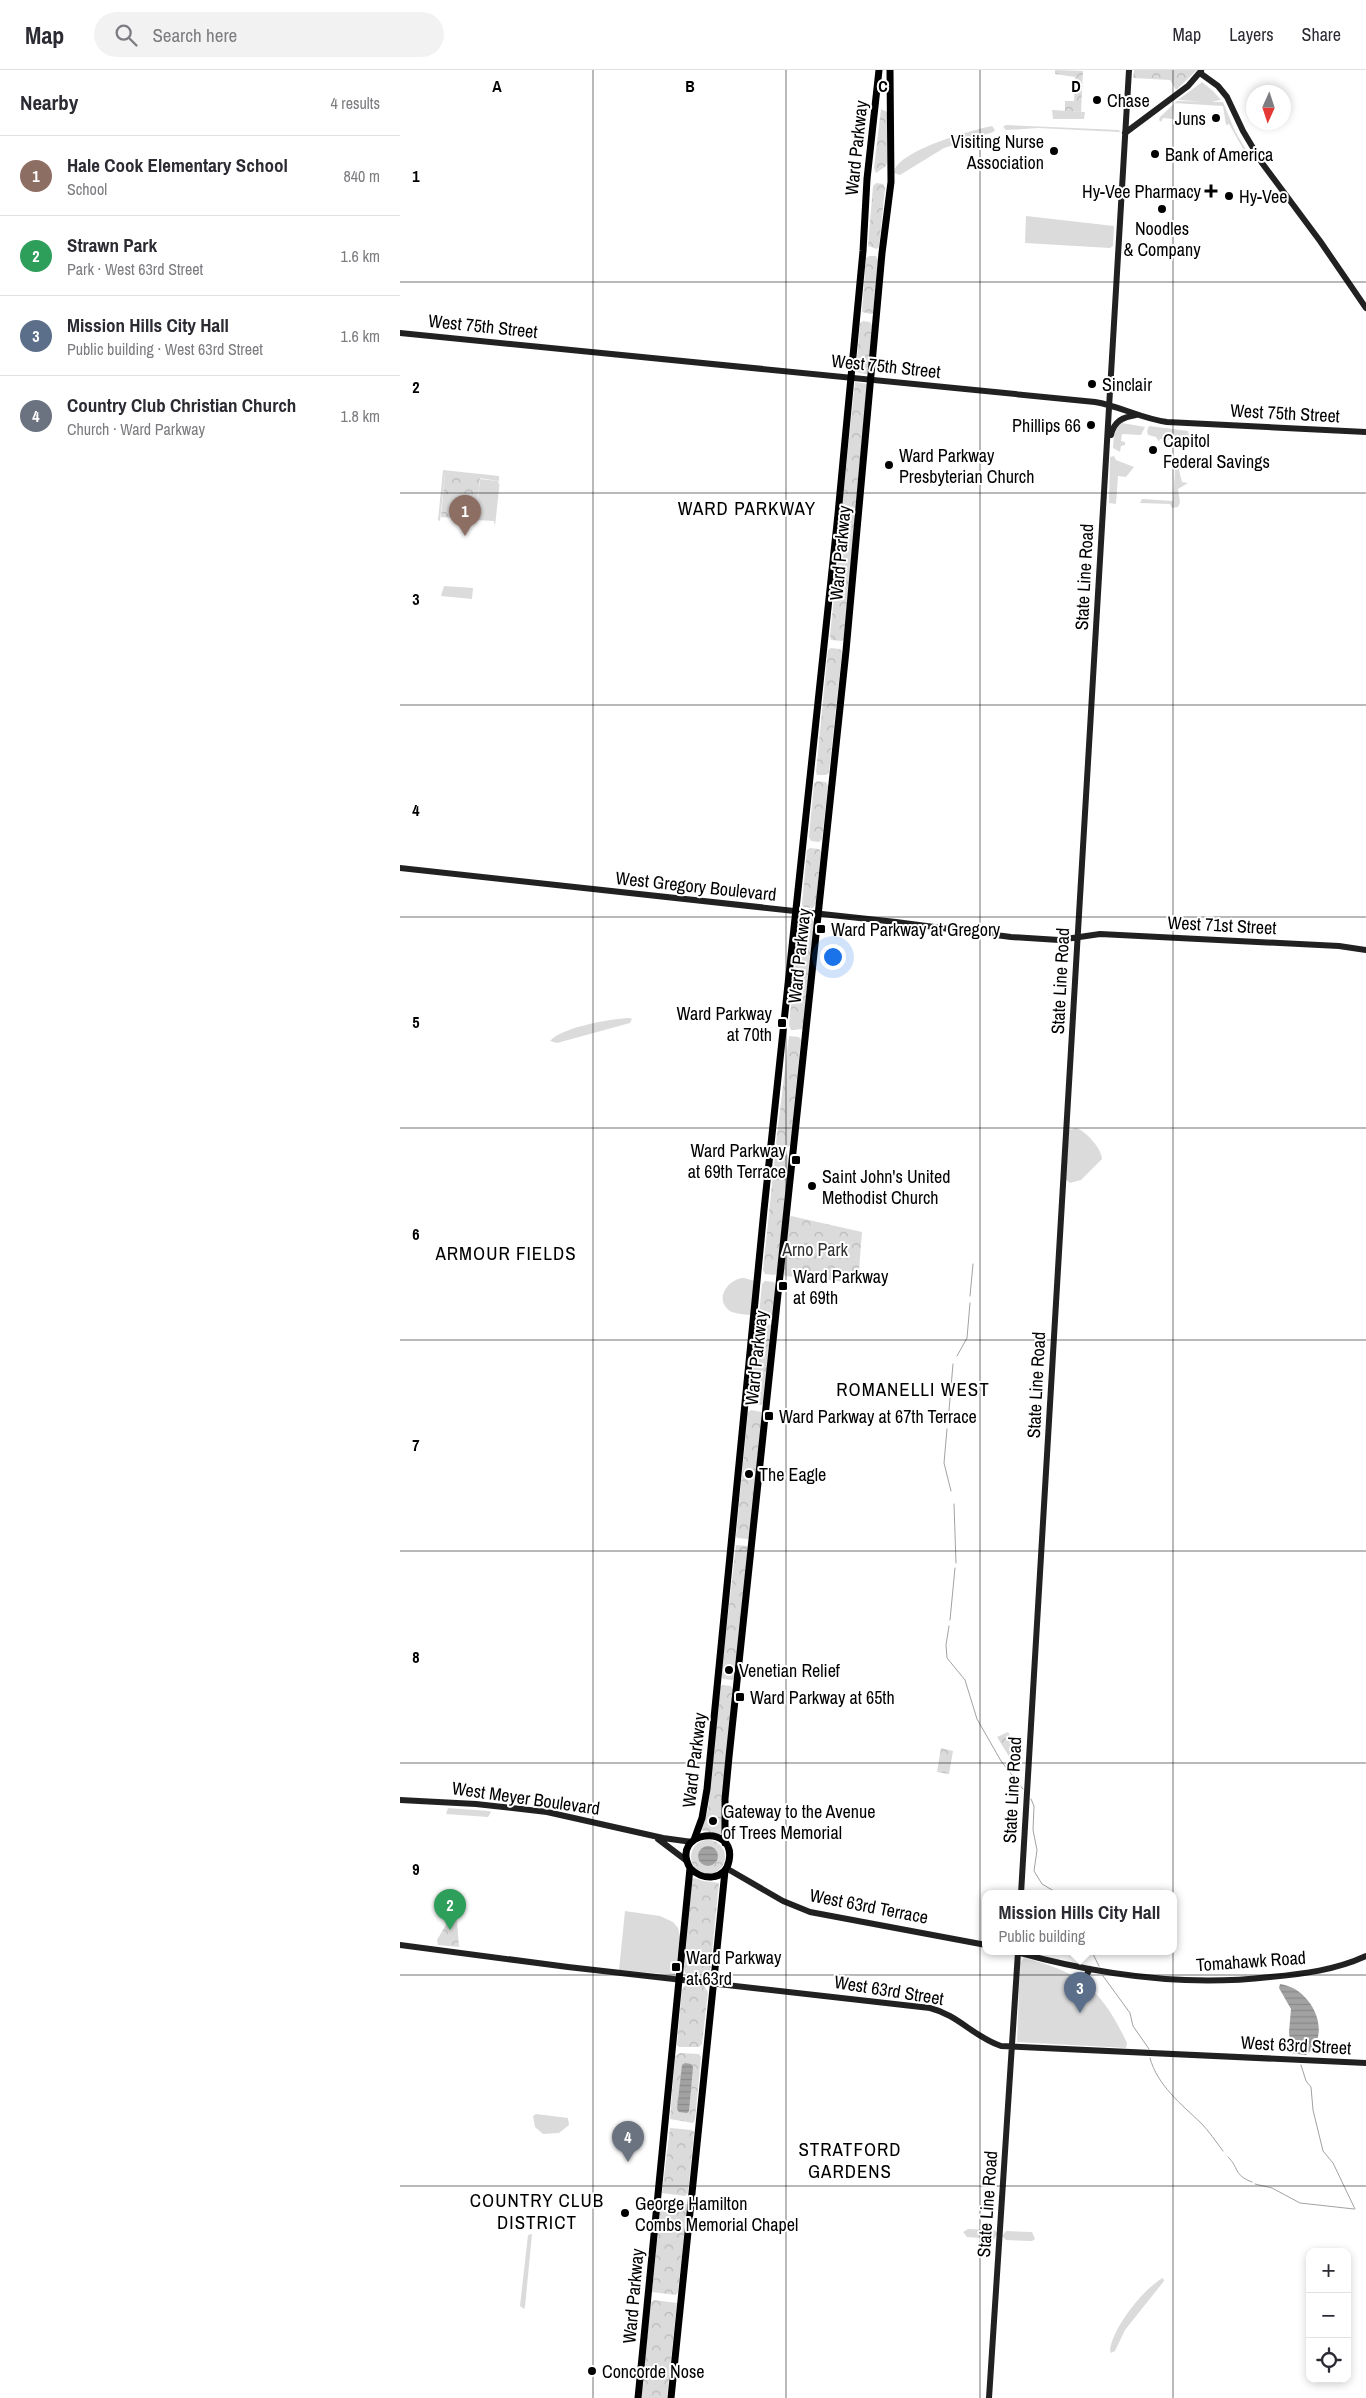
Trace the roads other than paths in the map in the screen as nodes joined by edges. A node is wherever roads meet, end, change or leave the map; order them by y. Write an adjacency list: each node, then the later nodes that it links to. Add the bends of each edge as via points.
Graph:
1 (879, 70): 8 (main road, Ward Parkway)
2 (890, 70): 9 (main road, Ward Parkway, via 891,182)
3 (1129, 70): 5 (main road, State Line Road)
4 (1200, 72): 5 (main road, via 1188,86); 6 (main road, via 1227,97 1262,163)
5 (1125, 133): 10 (main road, State Line Road)
6 (1366, 308)
7 (400, 332): 8 (main road, West 75th Street)
8 (851, 378): 9 (main road, West 75th Street); 15 (main road, Ward Parkway)
9 (871, 380): 10 (main road, West 75th Street); 16 (main road, Ward Parkway)
10 (1110, 404): 11 (main road, West 75th Street); 13 (main road, State Line Road)
11 (1138, 415): 12 (main road, West 75th Street, via 1151,420 1189,424); 13 (main road, via 1117,422)
12 (1366, 432)
13 (1108, 440): 17 (main road, State Line Road)
14 (400, 868): 15 (main road, West Gregory Boulevard)
15 (797, 912): 16 (main road, West Gregory Boulevard); 21 (main road, Ward Parkway, via 706,1789 702,1818)
16 (818, 915): 17 (main road, West Gregory Boulevard, via 1011,937 1058,940); 22 (main road, Ward Parkway, via 729,1756)
17 (1077, 937): 18 (main road, West 71st Street, via 1100,934); 25 (main road, State Line Road)
18 (1366, 950)
19 (400, 1800): 20 (main road, West Meyer Boulevard, via 547,1812)
20 (648, 1834): 21 (main road, West Meyer Boulevard); 23 (main road, via 665,1843)
21 (693, 1841): 22 (main road, via 710,1835); 23 (main road, via 686,1852)
22 (726, 1843): 24 (main road, via 730,1854)
23 (688, 1865): 24 (main road, via 706,1878); 32 (main road, Ward Parkway)
24 (725, 1870): 26 (main road, West 63rd Terrace, via 810,1912); 34 (main road)
25 (1021, 1890)
26 (982, 1944)
27 (400, 1945): 32 (main road, West 63rd Street)
28 (1017, 1955): 35 (main road, State Line Road)
29 (1030, 1955): 31 (main road, Tomahawk Road)
30 (1366, 1956): 31 (main road, Tomahawk Road, via 1330,1969 1238,1980 1165,1978)
31 (1090, 1969): 33 (main road)
32 (679, 1979): 34 (main road, West 63rd Street); 37 (main road, Ward Parkway)
33 (1084, 1979)
34 (712, 1983): 35 (main road, West 63rd Street, via 930,2008 954,2017 982,2038); 38 (main road)
35 (1012, 2046): 36 (main road, West 63rd Street); 39 (main road, State Line Road)
36 (1366, 2063)
37 (638, 2398)
38 (670, 2398)
39 (989, 2398)

